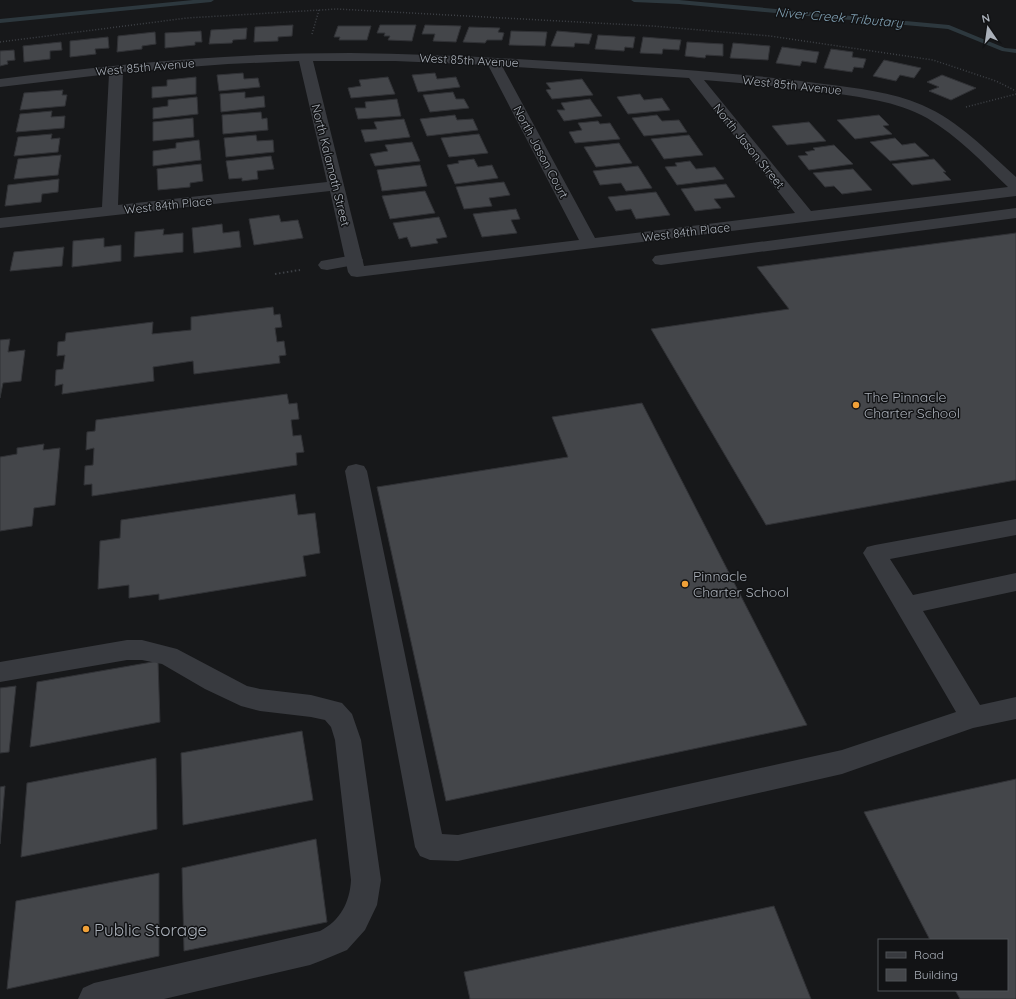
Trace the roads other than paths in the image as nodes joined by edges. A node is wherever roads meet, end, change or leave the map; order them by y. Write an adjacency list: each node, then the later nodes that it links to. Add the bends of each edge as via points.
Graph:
1 (305, 57): 2 (street, West 85th Avenue); 3 (street, West 85th Avenue, via 219,60); 6 (street, North Kalamath Street)
2 (493, 61): 4 (street, West 85th Avenue); 13 (street, North Jason Court)
3 (116, 68): 5 (street, West 85th Avenue); 9 (street)
4 (692, 74): 7 (street, West 85th Avenue, via 778,82 866,94 896,101 934,116); 11 (street, North Jason Street)
5 (0, 83)
6 (336, 186): 9 (street, West 84th Place); 16 (street, North Kalamath Street)
7 (1016, 186)
8 (1016, 190): 11 (street, West 84th Place)
9 (110, 211): 12 (street, West 84th Place)
10 (1016, 213): 14 (street)
11 (807, 217): 13 (street, West 84th Place)
12 (0, 223)
13 (590, 244): 16 (street, West 84th Place)
14 (661, 260)
15 (327, 265): 16 (street, West 84th Place)
16 (355, 266)
17 (356, 471): 23 (street, via 430,847 458,848 842,762)
18 (1016, 526): 20 (street, via 875,553)
19 (1016, 582): 20 (street)
20 (907, 605): 23 (street)
21 (0, 672): 24 (street, via 127,650 142,650 168,656 241,695 333,711 342,722 348,740 366,880 366,894 360,910 348,928 335,940 310,950)
22 (1016, 708): 23 (street)
23 (973, 717)
24 (94, 999)

